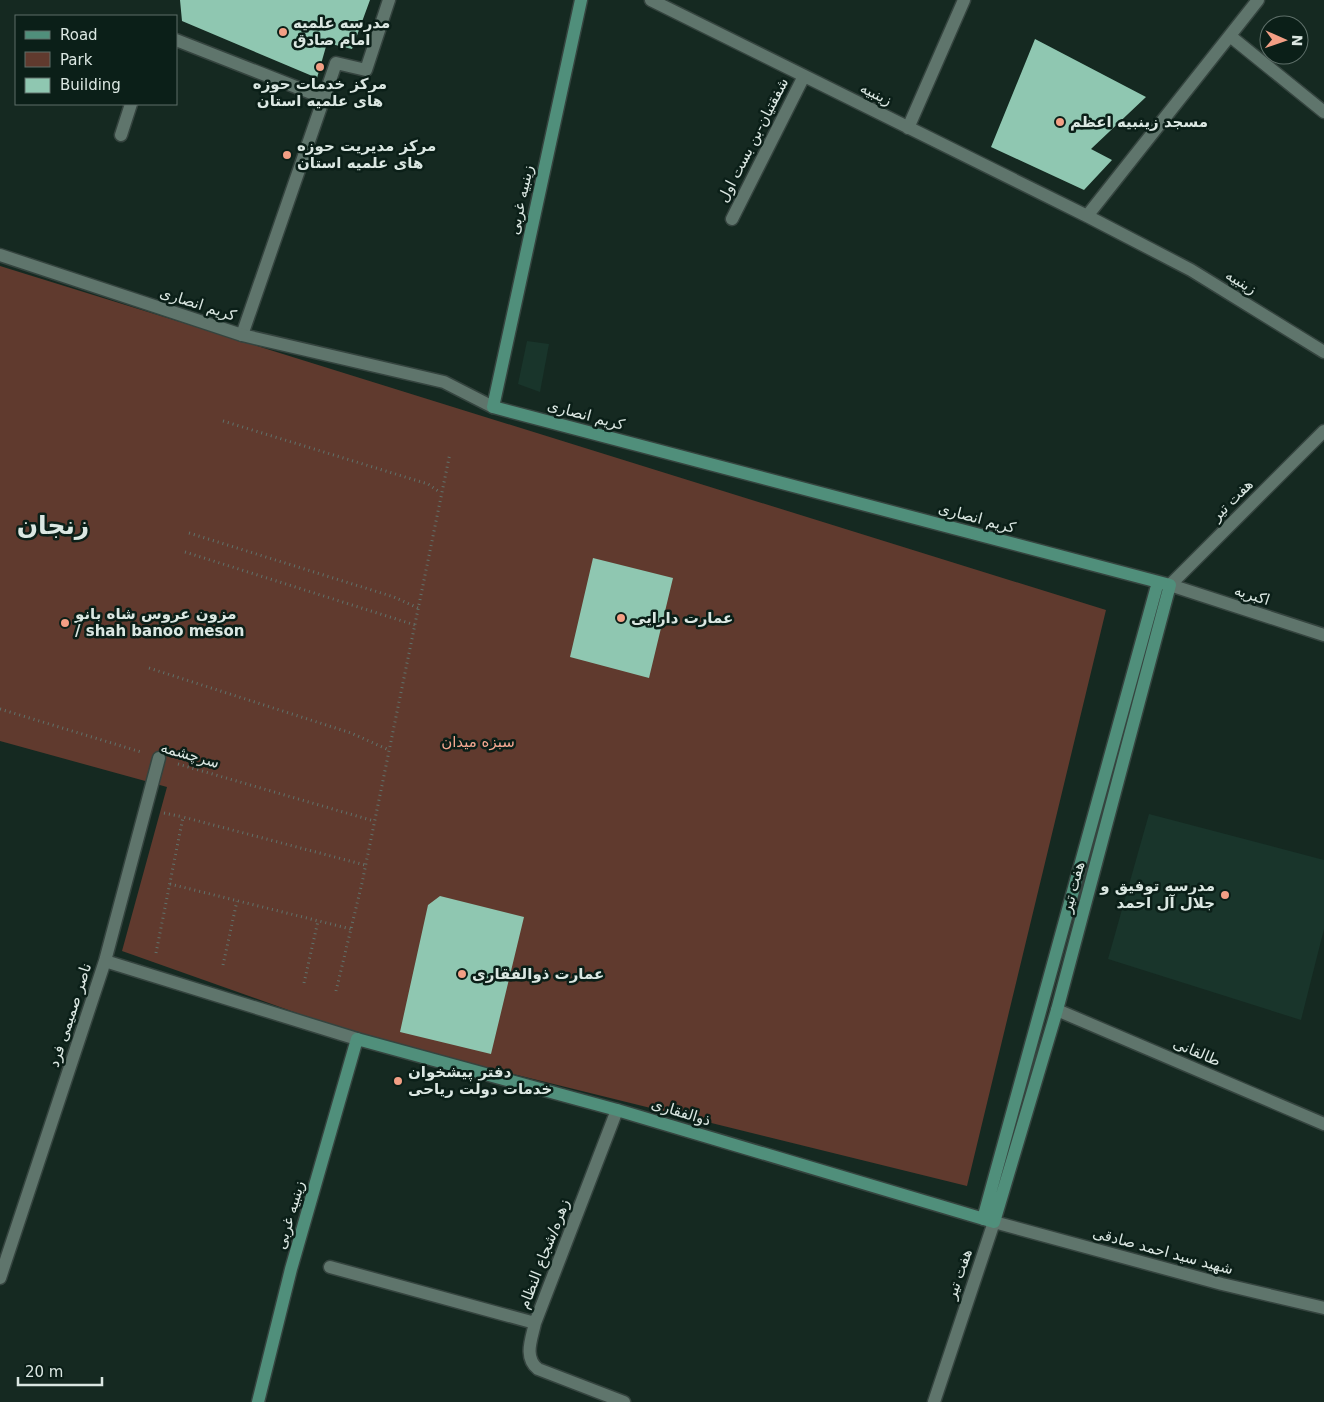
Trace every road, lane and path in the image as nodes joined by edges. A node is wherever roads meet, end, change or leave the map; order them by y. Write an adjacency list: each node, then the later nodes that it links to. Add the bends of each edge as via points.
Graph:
1 (389, 0): 9 (street, via 366,70 336,63)
2 (581, 0): 19 (main road, زینبیه غربی)
3 (651, 0): 8 (street, زینبیه)
4 (964, 0): 12 (street)
5 (1258, 0): 6 (street)
6 (1230, 36): 11 (street); 14 (street)
7 (178, 41): 9 (street)
8 (804, 76): 12 (street, زینبیه); 15 (street, شفقتیان-بن بست اول)
9 (324, 98): 17 (street)
10 (131, 105): 13 (street)
11 (1324, 112)
12 (908, 128): 14 (street, زینبیه)
13 (121, 135)
14 (1087, 216): 18 (street, زینبیه, via 1191,270)
15 (732, 218)
16 (0, 255): 17 (street, کریم انصاری)
17 (242, 335): 19 (street, کریم انصاری, via 444,382)
18 (1324, 352)
19 (493, 407): 26 (main road, کریم انصاری)
20 (223, 421): 23 (path, via 428,484)
21 (1324, 431): 26 (street, هفت تیر)
22 (450, 453): 27 (path)
23 (438, 490)
24 (188, 533): 27 (path, via 394,597)
25 (185, 552): 28 (path)
26 (1164, 584): 29 (street, اکبریه); 45 (main road, هفت تیر); 49 (main road)
27 (418, 608): 28 (path)
28 (415, 625): 32 (path)
29 (1324, 635)
30 (148, 668): 32 (path, via 351,733)
31 (0, 709): 33 (path, سرچشمه)
32 (389, 750): 34 (path)
33 (159, 758): 34 (path, سرچشمه); 41 (street, ناصر صمیمی فرد)
34 (374, 821): 35 (path)
35 (365, 865): 36 (path, via 183,817); 39 (path)
36 (170, 884): 37 (path); 40 (path)
37 (237, 901): 38 (path); 42 (path)
38 (318, 921): 39 (path); 43 (path)
39 (351, 929): 44 (path)
40 (156, 953)
41 (105, 962): 46 (street); 51 (street, ناصر صمیمی فرد)
42 (223, 965)
43 (304, 983)
44 (336, 991)
45 (1057, 1010): 48 (street, طالقانی); 49 (main road, هفت تیر)
46 (356, 1039): 47 (main road, ذوالفقاری); 54 (main road, زینبیه غربی, via 291,1269)
47 (617, 1110): 49 (main road, ذوالفقاری); 53 (street, زهره/شجاع النظام)
48 (1324, 1124)
49 (989, 1220): 52 (street, شهید سید احمد صادقی, via 1222,1284); 56 (street, هفت تیر)
50 (330, 1267): 53 (street, زهره/شجاع النظام)
51 (0, 1278)
52 (1324, 1308)
53 (536, 1323): 55 (street, via 529,1354 532,1364)
54 (258, 1402)
55 (624, 1402)
56 (934, 1402)

